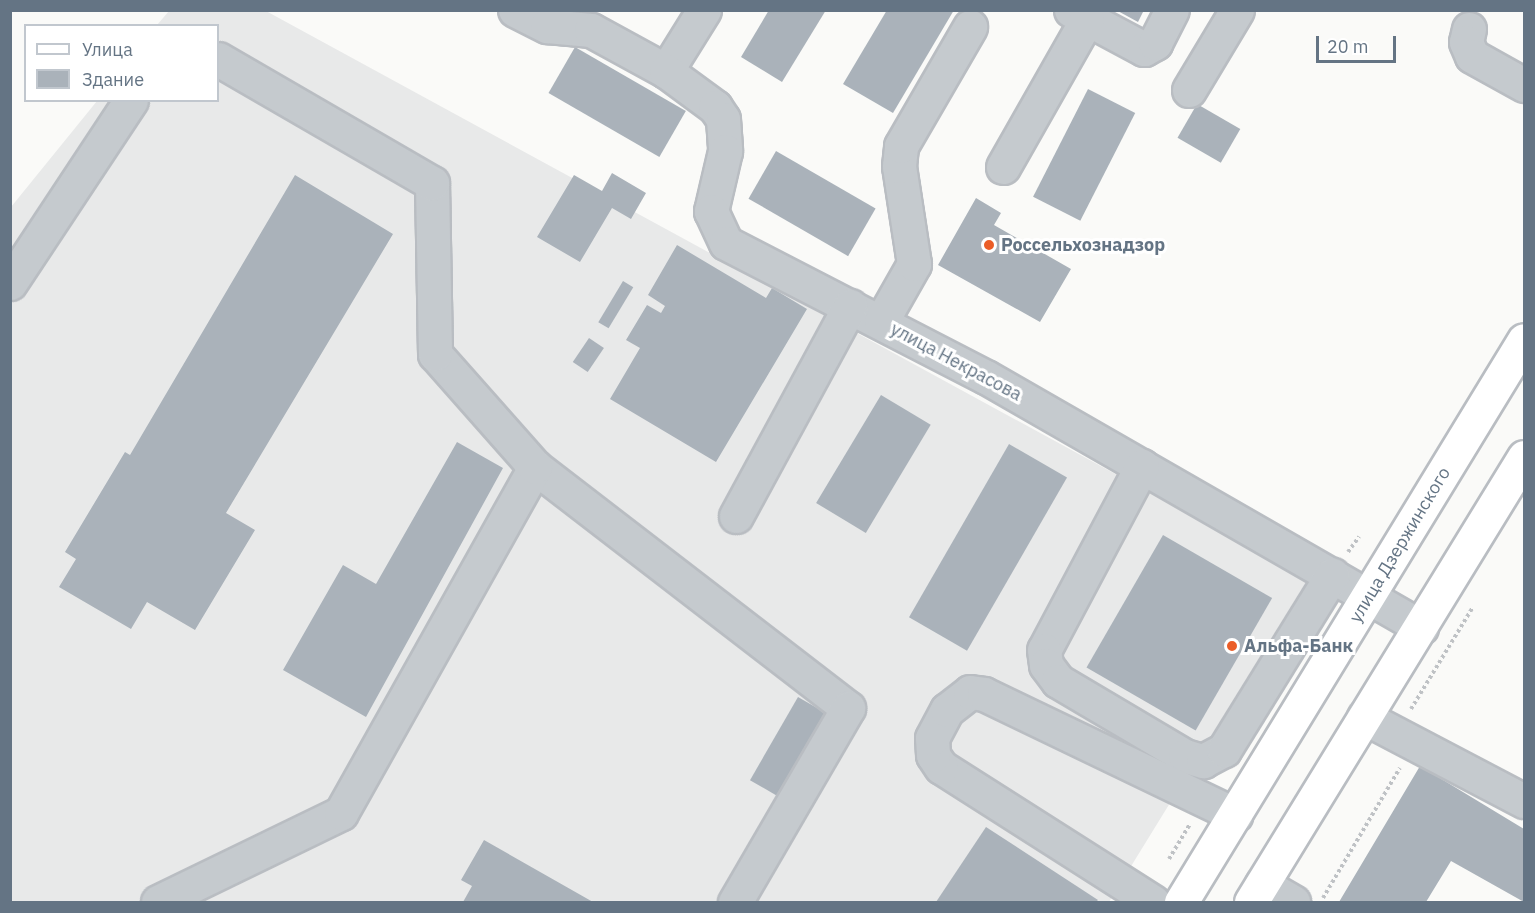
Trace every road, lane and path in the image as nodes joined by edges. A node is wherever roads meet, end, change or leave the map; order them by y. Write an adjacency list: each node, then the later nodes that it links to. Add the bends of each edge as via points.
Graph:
1 (515, 10): 9 (street, улица Некрасова, via 547,26 591,30)
2 (704, 10): 9 (street)
3 (1172, 10): 5 (street, via 1155,43 1144,49)
4 (1237, 10): 11 (street)
5 (1079, 15): 13 (street)
6 (970, 27): 16 (street, via 901,146 899,166 914,264)
7 (1469, 29): 10 (street, via 1466,42 1472,56)
8 (219, 60): 20 (street, via 432,183 435,354)
9 (666, 71): 15 (street, улица Некрасова, via 715,108 723,119 725,151 711,211 726,243)
10 (1524, 85)
11 (1189, 90)
12 (129, 102): 14 (street)
13 (1003, 167)
14 (10, 283)
15 (850, 306): 16 (street, улица Некрасова); 21 (street)
16 (880, 322): 19 (street, улица Некрасова)
17 (1524, 340): 23 (main road, улица Дзержинского)
18 (1524, 457): 25 (main road)
19 (1142, 466): 22 (street, улица Некрасова); 22 (street, via 1044,650 1046,665 1058,681 1185,756 1203,761 1224,750)
20 (535, 467): 33 (street, via 848,708); 34 (street, via 341,813)
21 (736, 516)
22 (1332, 575): 23 (street, улица Некрасова)
23 (1369, 596): 25 (street, улица Некрасова); 30 (main road, улица Дзержинского)
24 (1473, 607): 27 (path)
25 (1421, 627): 26 (main road)
26 (1364, 717): 27 (street); 31 (main road)
27 (1405, 739): 29 (street); 37 (path)
28 (1204, 801): 30 (street); 32 (path); 32 (street, via 984,694 970,692 947,710 932,738 933,755 941,767)
29 (1524, 801)
30 (1235, 815): 35 (main road, улица Дзержинского)
31 (1256, 893): 36 (street)
32 (1150, 900)
33 (740, 901)
34 (158, 903)
35 (1181, 903)
36 (1293, 903)
37 (1320, 903)

